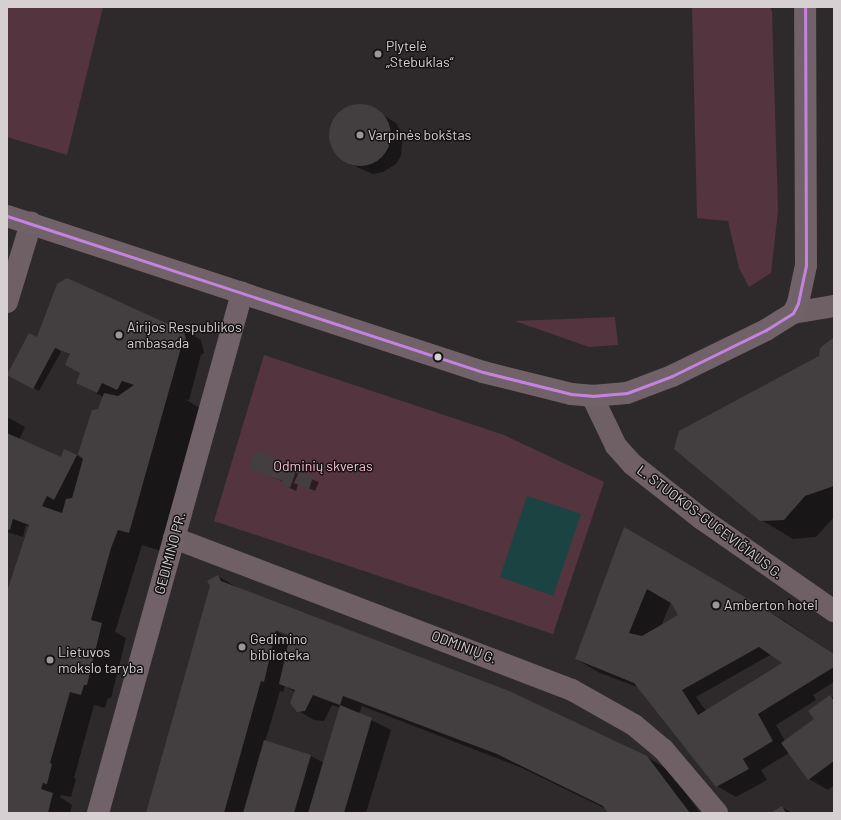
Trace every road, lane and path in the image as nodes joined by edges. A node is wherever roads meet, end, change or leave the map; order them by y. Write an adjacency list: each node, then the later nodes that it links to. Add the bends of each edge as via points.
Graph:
1 (805, 7): 7 (main road, via 806,266 798,303)
2 (7, 216): 3 (main road)
3 (31, 223): 4 (main road); 5 (street)
4 (242, 293): 8 (main road, via 483,372 553,391); 9 (main road, GEDIMINO PR.)
5 (7, 302)
6 (834, 306): 7 (street)
7 (793, 313): 8 (main road, via 766,330 649,386 628,393)
8 (592, 396): 10 (street, L. STUOKOS-GUCEVIČIAUS G., via 616,446 632,464 702,519)
9 (174, 538): 11 (main road, GEDIMINO PR.); 12 (street, ODMINIŲ G., via 572,690 634,725 663,749)
10 (834, 611)
11 (98, 813)
12 (717, 813)

